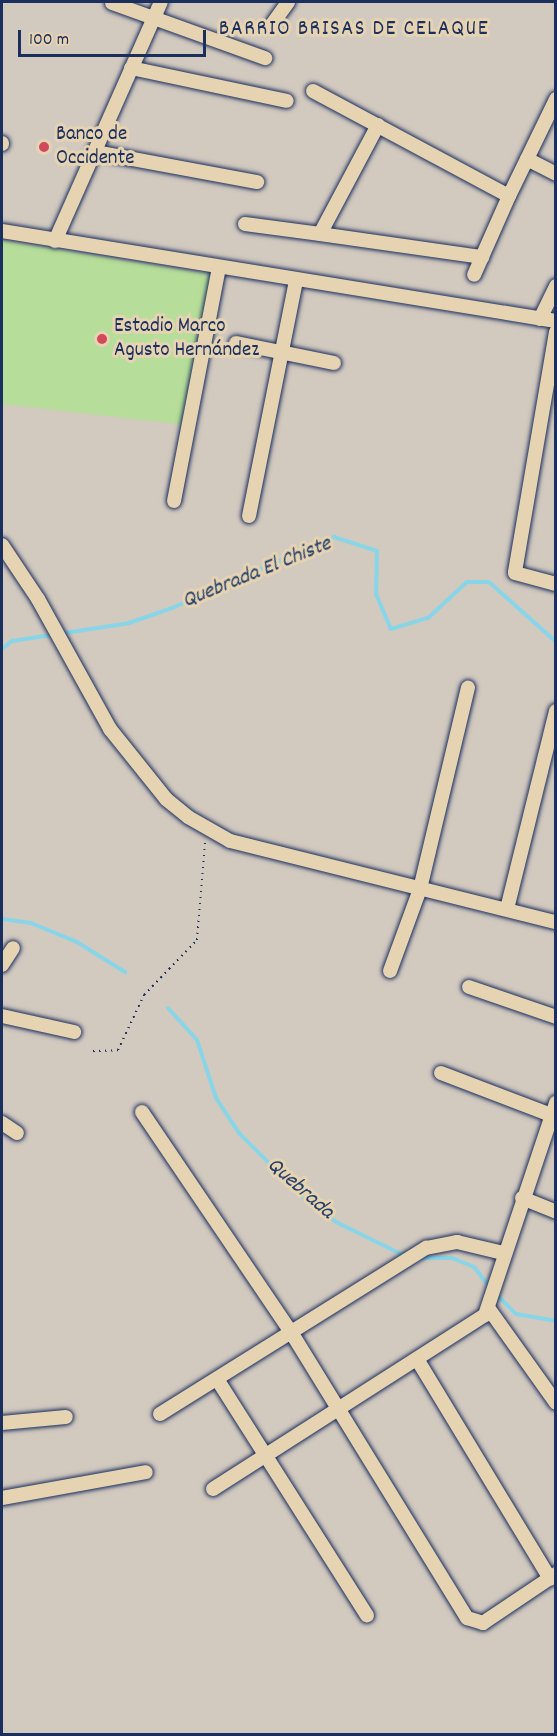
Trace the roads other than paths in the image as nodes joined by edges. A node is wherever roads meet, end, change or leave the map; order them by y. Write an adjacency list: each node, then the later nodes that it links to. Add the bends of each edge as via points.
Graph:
1 (161, 2): 4 (street)
2 (288, 2): 5 (street)
3 (112, 3): 4 (street)
4 (153, 20): 6 (street); 7 (street)
5 (273, 23)
6 (265, 58)
7 (131, 68): 10 (street); 12 (street)
8 (313, 91): 11 (street)
9 (555, 99): 13 (street)
10 (288, 101)
11 (378, 125): 16 (street); 19 (street)
12 (95, 152): 15 (street); 20 (street)
13 (527, 159): 14 (street); 16 (street)
14 (555, 174)
15 (257, 182)
16 (509, 196): 21 (street)
17 (245, 224): 19 (street)
18 (2, 231): 20 (street)
19 (320, 234): 21 (street)
20 (55, 241): 22 (street)
21 (483, 257): 23 (street)
22 (219, 268): 24 (street); 32 (street)
23 (474, 275)
24 (296, 280): 26 (street); 30 (street)
25 (555, 285): 26 (street)
26 (540, 319): 27 (street)
27 (555, 321)
28 (555, 332): 35 (street, via 515,573)
29 (236, 343): 30 (street)
30 (283, 352): 31 (street); 33 (street)
31 (334, 363)
32 (174, 501)
33 (249, 516)
34 (2, 545): 38 (street, via 38,599 110,729 166,799 230,841)
35 (555, 584)
36 (468, 688): 38 (street)
37 (555, 711): 39 (street)
38 (420, 889): 39 (street); 43 (street)
39 (507, 909): 40 (street)
40 (555, 922)
41 (13, 948): 42 (street)
42 (2, 965)
43 (390, 971)
44 (469, 987): 46 (street)
45 (2, 1016): 47 (street)
46 (555, 1017)
47 (74, 1032)
48 (441, 1073): 50 (street)
49 (142, 1112): 57 (street)
50 (554, 1112): 53 (street)
51 (2, 1123): 52 (street)
52 (17, 1133)
53 (522, 1198): 54 (street); 55 (street)
54 (555, 1212)
55 (503, 1253): 56 (street, via 499,1282); 57 (street, via 457,1242 426,1248)
56 (489, 1310): 58 (street); 60 (street)
57 (291, 1332): 59 (street); 61 (street)
58 (417, 1359): 61 (street); 69 (street)
59 (217, 1379): 62 (street); 65 (street)
60 (555, 1403)
61 (336, 1410): 65 (street); 69 (street, via 467,1618 483,1623)
62 (160, 1414)
63 (66, 1417): 64 (street)
64 (2, 1423)
65 (263, 1457): 67 (street); 70 (street)
66 (146, 1472): 68 (street)
67 (213, 1489)
68 (2, 1498)
69 (553, 1577)
70 (367, 1615)

